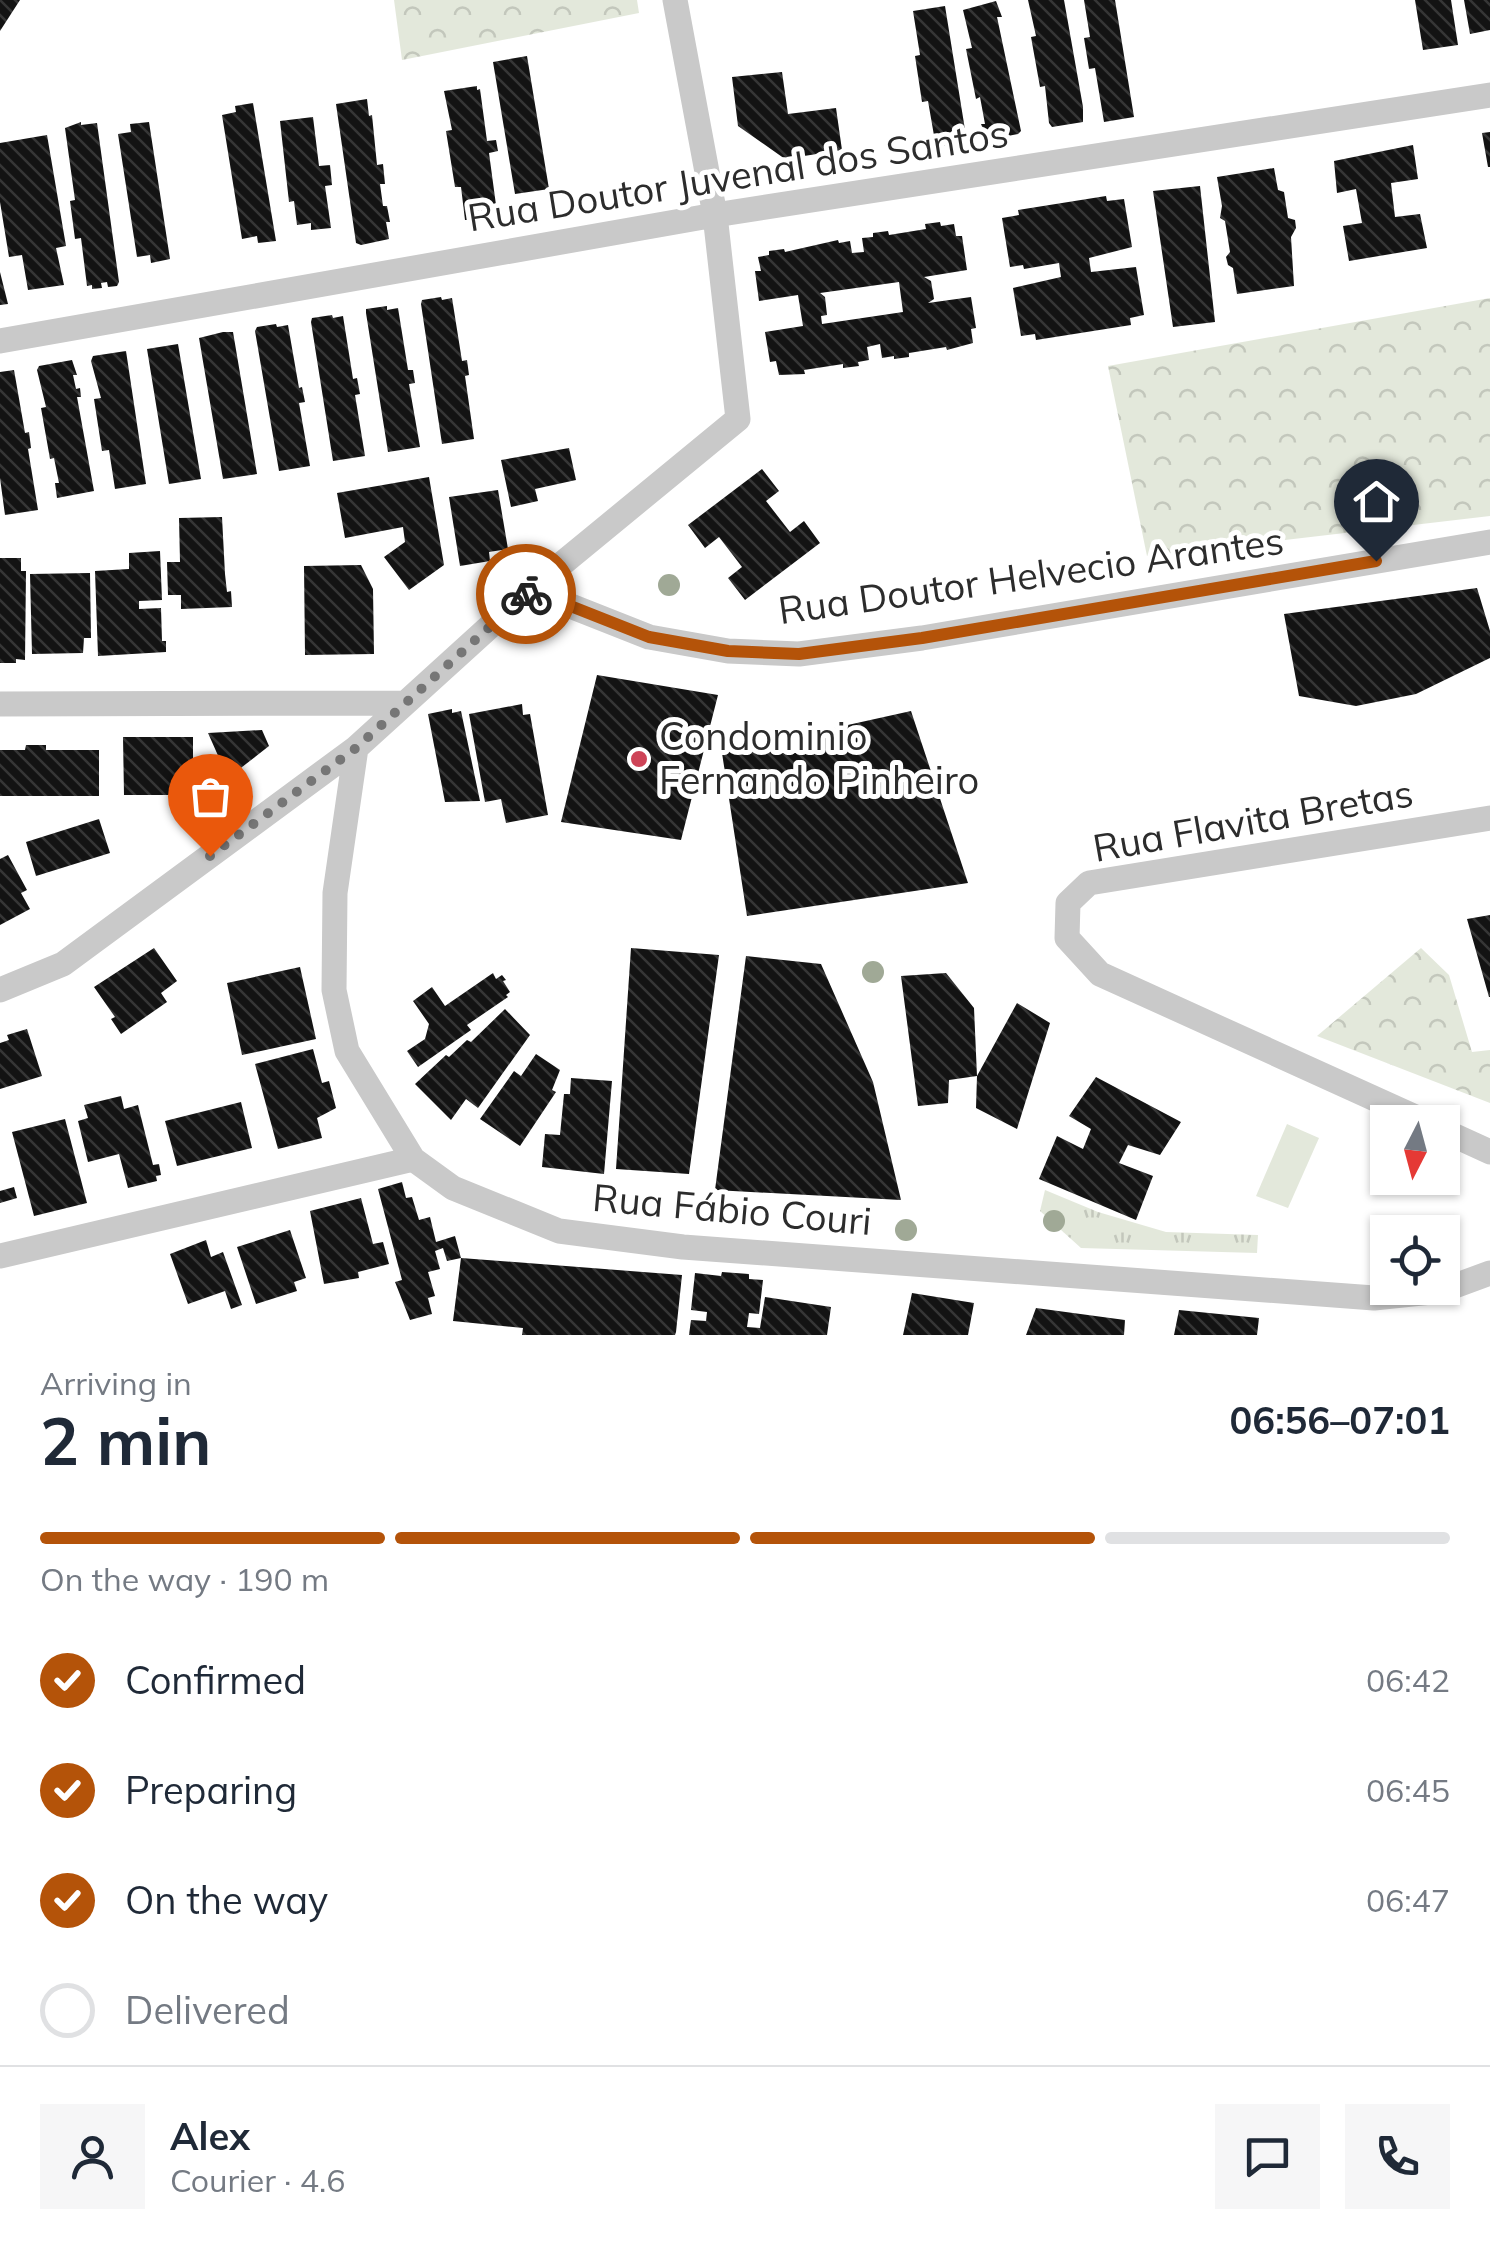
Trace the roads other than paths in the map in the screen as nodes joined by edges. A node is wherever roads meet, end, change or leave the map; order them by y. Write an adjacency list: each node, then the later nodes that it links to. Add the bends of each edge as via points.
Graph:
1 (675, 0): 3 (street)
2 (1490, 95): 3 (street, Rua Doutor Juvenal dos Santos)
3 (715, 215): 4 (street, Rua Doutor Juvenal dos Santos); 6 (street, via 738,418)
4 (0, 342)
5 (1490, 542): 6 (street, Rua Doutor Helvecio Arantes, via 799,654 728,651 649,637)
6 (530, 590): 7 (street)
7 (402, 703): 8 (street); 9 (street)
8 (0, 704)
9 (356, 748): 11 (street, via 63,964); 15 (street, Rua Fábio Couri, via 335,892 334,990 347,1051)
10 (1490, 818): 12 (street, Rua Flavita Bretas, via 1088,883 1068,903 1067,938 1100,974)
11 (0, 990)
12 (1389, 1105)
13 (1460, 1138): 14 (street)
14 (1490, 1152)
15 (413, 1159): 16 (street); 17 (street, Rua Fábio Couri, via 453,1188 559,1231 683,1248 1374,1298 1441,1291)
16 (0, 1256)
17 (1490, 1273)

